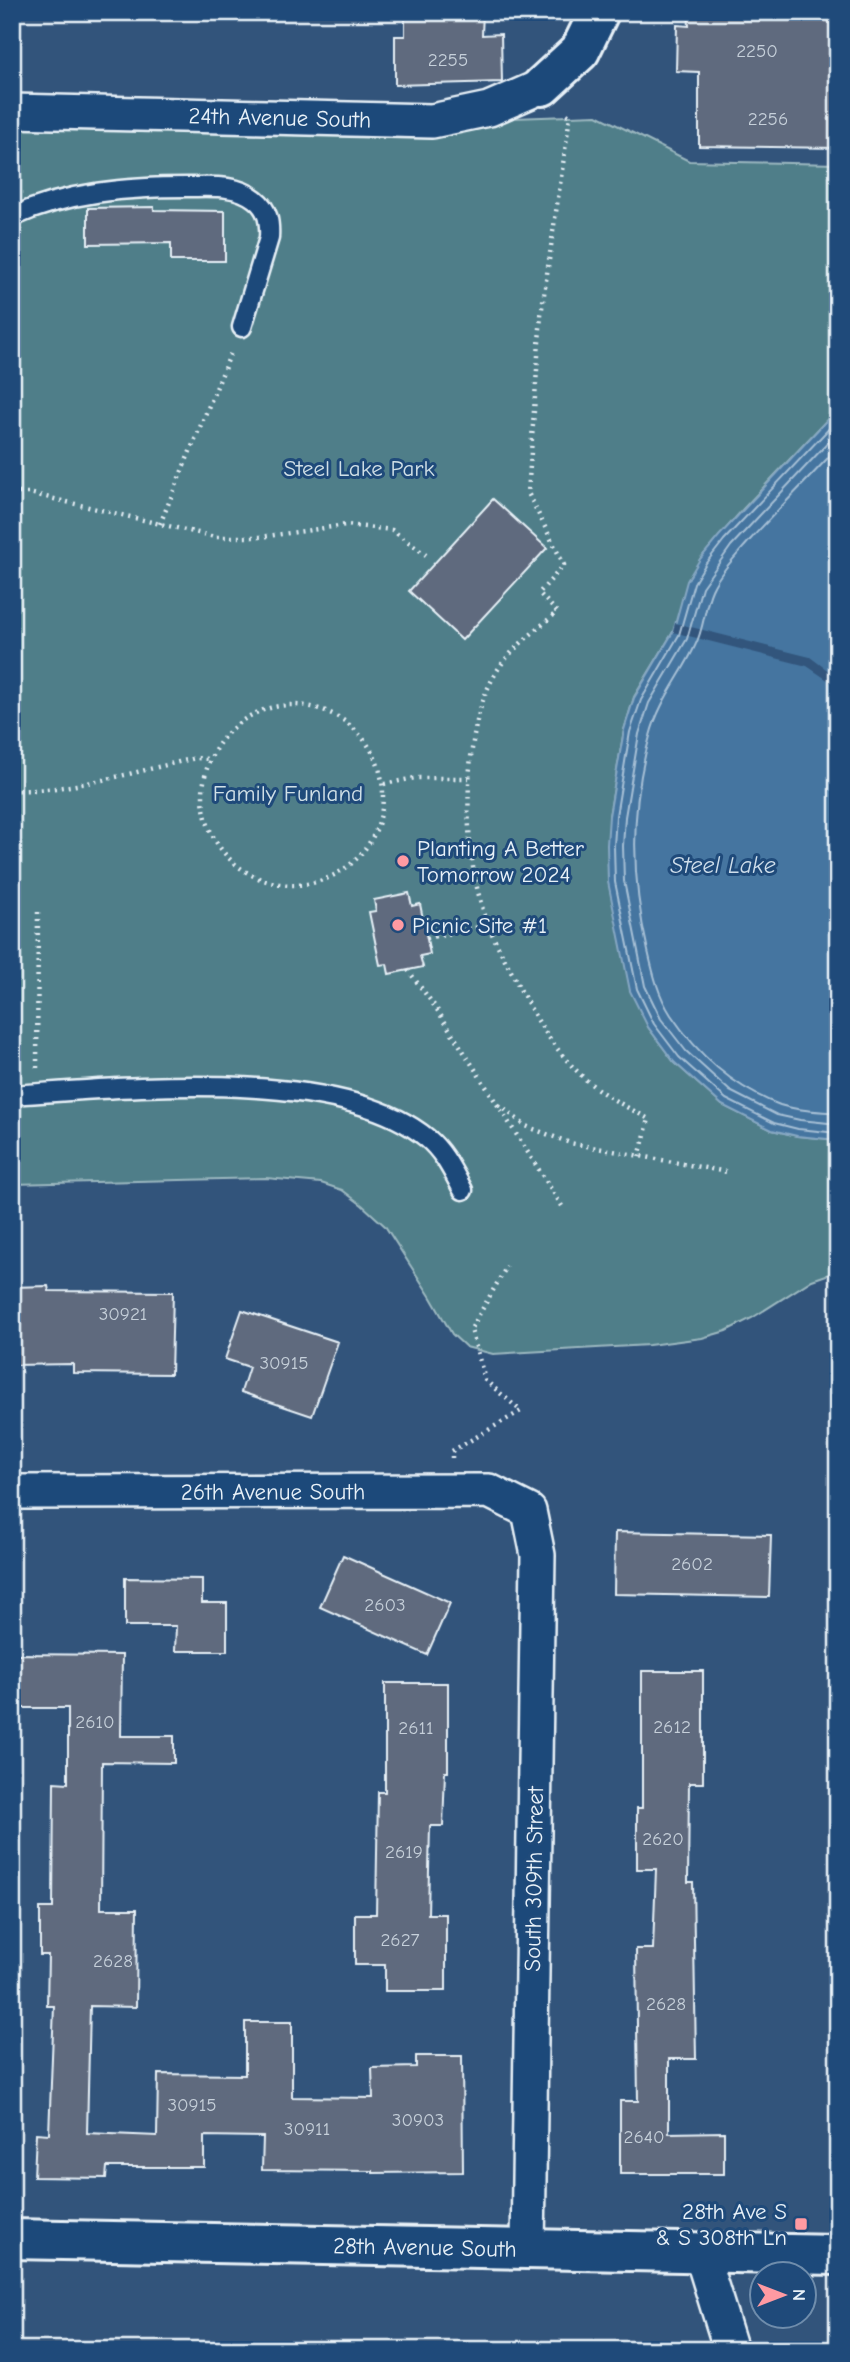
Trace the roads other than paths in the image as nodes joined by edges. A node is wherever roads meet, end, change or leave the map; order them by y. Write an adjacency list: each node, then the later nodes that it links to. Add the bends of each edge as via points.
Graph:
1 (599, 12): 2 (street, via 580,51)
2 (542, 86): 3 (street, 24th Avenue South, via 488,109 432,121)
3 (12, 111)
4 (12, 217): 5 (lane, via 106,191 236,189 265,211 270,223)
5 (242, 327)
6 (12, 1095): 7 (lane, via 204,1087 308,1093 346,1100 380,1111 429,1139)
7 (463, 1191)
8 (12, 1492): 9 (street, 26th Avenue South, via 489,1491)
9 (529, 1511): 11 (street, South 309th Street, via 538,1555)
10 (12, 2239): 11 (street, 28th Avenue South)
11 (528, 2249): 12 (street, 28th Avenue South)
12 (701, 2253): 13 (street, 28th Avenue South); 14 (street)
13 (838, 2255)
14 (731, 2350)

